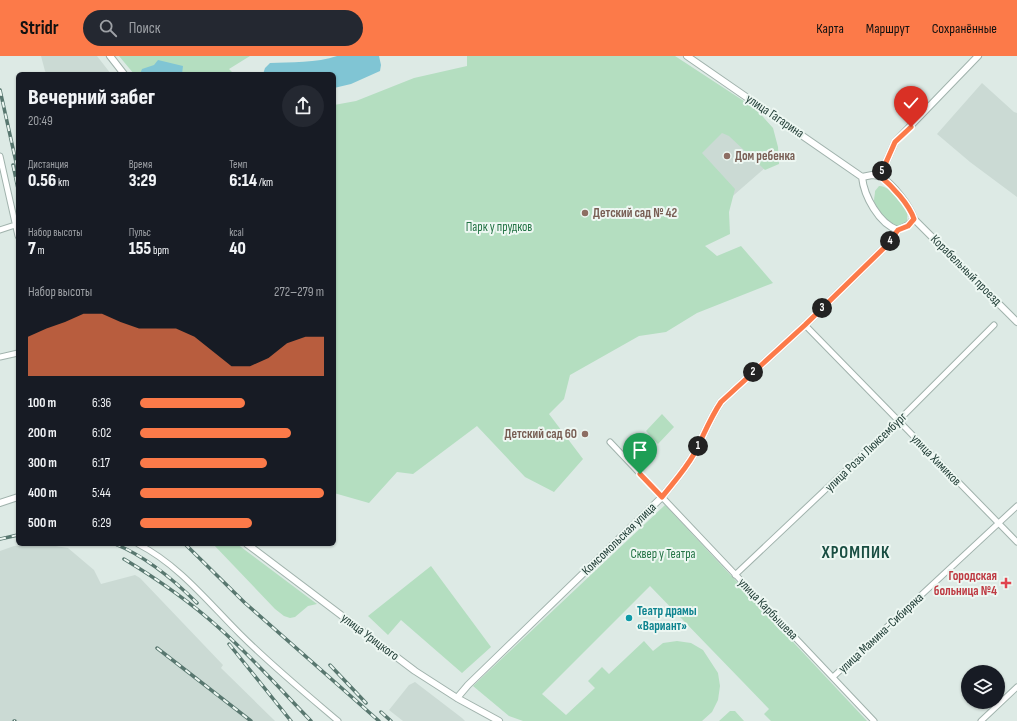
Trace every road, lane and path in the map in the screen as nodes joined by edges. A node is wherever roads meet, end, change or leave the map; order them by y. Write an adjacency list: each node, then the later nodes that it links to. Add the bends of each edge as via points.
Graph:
1 (110, 56): 4 (street)
2 (687, 56): 7 (street, улица Гагарина)
3 (978, 56): 6 (street, via 895,142)
4 (122, 72)
5 (0, 156): 9 (street)
6 (880, 176): 7 (street); 8 (street, Корабельный проезд, via 892,186)
7 (862, 177): 12 (street, via 868,199 885,221)
8 (914, 219): 12 (street, Комсомольская улица, via 908,226); 13 (street, Корабельный проезд)
9 (15, 225): 10 (street); 11 (street)
10 (16, 229)
11 (0, 230)
12 (898, 230): 14 (street, Комсомольская улица, via 886,246)
13 (1017, 322)
14 (805, 325): 18 (street, улица Химиков); 20 (street, Комсомольская улица, via 721,402 693,455)
15 (994, 325): 18 (street, улица Розы Люксембург)
16 (16, 353): 17 (street)
17 (0, 357)
18 (898, 421): 24 (street, улица Химиков); 28 (street, улица Розы Люксембург)
19 (610, 442): 20 (street, улица Карбышева)
20 (662, 497): 28 (street, улица Карбышева); 31 (street, Комсомольская улица)
21 (16, 498): 22 (street)
22 (0, 503)
23 (1017, 506): 24 (street, улица Мамина-Сибиряка)
24 (999, 523): 25 (street, улица Химиков); 29 (street, улица Мамина-Сибиряка)
25 (1017, 542)
26 (141, 546): 32 (street, via 176,570 260,653)
27 (250, 546): 31 (street, улица Урицкого, via 410,668)
28 (735, 575): 29 (street, улица Карбышева)
29 (833, 677): 34 (street, улица Карбышева)
30 (1017, 687): 35 (street)
31 (457, 698): 33 (street, улица Урицкого)
32 (338, 721)
33 (499, 721)
34 (874, 721)
35 (981, 721)

